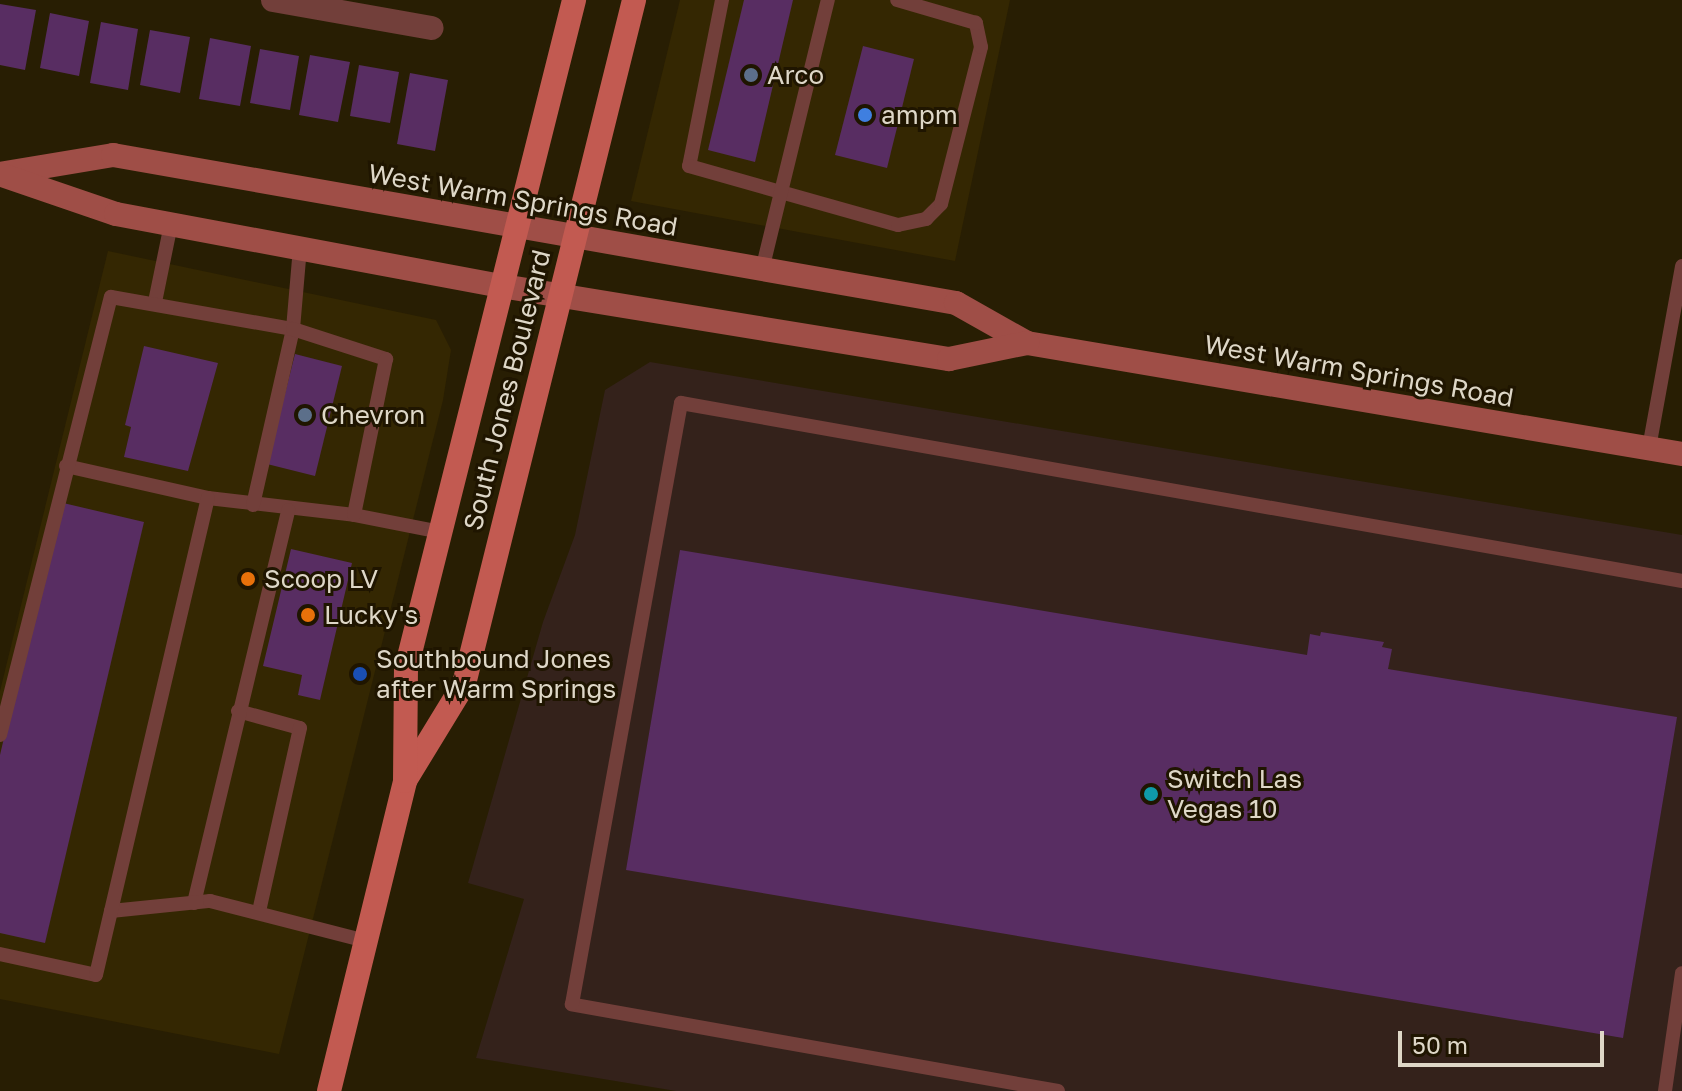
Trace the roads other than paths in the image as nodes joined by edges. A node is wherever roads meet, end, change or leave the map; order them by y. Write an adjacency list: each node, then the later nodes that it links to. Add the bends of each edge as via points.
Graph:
1 (273, 0): 7 (street)
2 (574, 0): 12 (main road, South Jones Boulevard)
3 (634, 0): 13 (main road, South Jones Boulevard)
4 (722, 0): 10 (lane, via 689,166)
5 (828, 0): 10 (lane)
6 (897, 0): 10 (lane, via 976,23 981,47 941,204 926,219 898,225)
7 (356, 7): 8 (street)
8 (432, 28)
9 (0, 175): 11 (main road, West Warm Springs Road, via 116,214); 12 (main road, West Warm Springs Road, via 113,155)
10 (781, 190): 16 (lane)
11 (171, 224): 14 (main road, West Warm Springs Road); 19 (lane)
12 (517, 228): 13 (main road, West Warm Springs Road); 17 (main road, South Jones Boulevard)
13 (573, 238): 16 (main road, West Warm Springs Road); 18 (main road, South Jones Boulevard)
14 (300, 248): 17 (main road, West Warm Springs Road); 20 (lane)
15 (1682, 266): 22 (lane)
16 (762, 270): 21 (main road, West Warm Springs Road, via 956,303)
17 (502, 286): 18 (main road, West Warm Springs Road); 29 (main road, South Jones Boulevard)
18 (558, 295): 21 (main road, West Warm Springs Road, via 949,359); 33 (main road, South Jones Boulevard, via 464,684)
19 (155, 302): 20 (lane); 24 (lane, via 111,297)
20 (293, 329): 26 (lane); 28 (lane, via 386,359)
21 (1027, 343): 22 (main road, West Warm Springs Road)
22 (1649, 448): 23 (main road, West Warm Springs Road)
23 (1682, 454)
24 (66, 466): 25 (lane); 32 (lane)
25 (208, 498): 26 (lane); 35 (lane)
26 (253, 505): 27 (lane)
27 (288, 510): 28 (lane); 31 (lane)
28 (354, 515): 29 (lane)
29 (441, 532): 33 (main road, South Jones Boulevard, via 406,669)
30 (1682, 581): 41 (lane, via 681,403 572,1004)
31 (238, 711): 34 (lane); 36 (lane, via 300,728)
32 (0, 735)
33 (405, 781): 37 (main road, South Jones Boulevard)
34 (194, 903): 35 (lane); 36 (lane)
35 (111, 911): 38 (lane, via 96,975)
36 (259, 911): 37 (lane)
37 (366, 941): 40 (main road, South Jones Boulevard)
38 (0, 954)
39 (1682, 973): 42 (lane)
40 (329, 1091)
41 (1058, 1091)
42 (1665, 1091)

